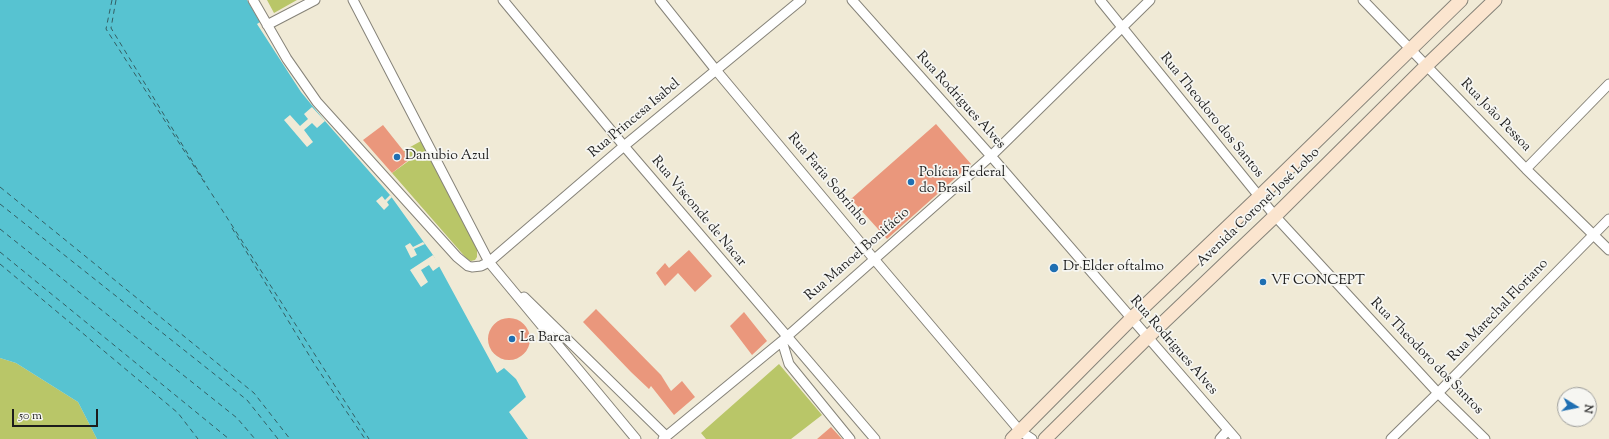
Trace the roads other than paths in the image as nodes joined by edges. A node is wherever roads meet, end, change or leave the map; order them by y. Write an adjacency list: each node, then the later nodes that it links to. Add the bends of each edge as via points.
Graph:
1 (253, 0): 13 (street)
2 (315, 0): 13 (street)
3 (353, 0): 28 (street)
4 (503, 0): 19 (street, Rua Visconde de Nacar)
5 (660, 0): 17 (street, Rua Faria Sobrinho)
6 (801, 0): 17 (street, Rua Princesa Isabel)
7 (852, 0): 20 (street, Rua Rodrigues Alves)
8 (1100, 0): 14 (street, Rua Theodoro dos Santos)
9 (1150, 0): 14 (street, Rua Manoel Bonifácio)
10 (1363, 0): 15 (street, Rua João Pessoa)
11 (1461, 0): 15 (street, Avenida Coronel José Lobo)
12 (1495, 0): 16 (street, Avenida Coronel José Lobo)
13 (267, 26): 28 (street, via 317,102 463,263 476,267)
14 (1122, 28): 20 (street, Rua Manoel Bonifácio); 22 (street, Rua Theodoro dos Santos)
15 (1410, 49): 16 (street, Rua João Pessoa); 22 (street, Avenida Coronel José Lobo)
16 (1426, 66): 21 (street, Rua João Pessoa); 23 (street, Avenida Coronel José Lobo)
17 (716, 69): 19 (street, Rua Princesa Isabel); 27 (street, Rua Faria Sobrinho)
18 (1609, 84): 21 (street)
19 (624, 146): 28 (street, Rua Princesa Isabel); 31 (street, Rua Visconde de Nacar)
20 (991, 156): 27 (street, Rua Manoel Bonifácio); 29 (street, Rua Rodrigues Alves)
21 (1526, 169): 25 (street, Rua João Pessoa)
22 (1259, 197): 23 (street, Rua Theodoro dos Santos); 29 (street, Avenida Coronel José Lobo)
23 (1275, 216): 30 (street, Avenida Coronel José Lobo); 32 (street, Rua Theodoro dos Santos)
24 (1609, 219): 25 (street, Rua Marechal Floriano)
25 (1594, 234): 26 (street, Rua João Pessoa); 32 (street, Rua Marechal Floriano)
26 (1609, 250)
27 (874, 259): 31 (street, Rua Manoel Bonifácio); 34 (street, Rua Faria Sobrinho)
28 (489, 262): 35 (street); 36 (street)
29 (1131, 319): 30 (street, Rua Rodrigues Alves); 34 (street, Avenida Coronel José Lobo)
30 (1148, 338): 33 (street, Rua Rodrigues Alves); 40 (street, Avenida Coronel José Lobo)
31 (784, 339): 35 (street, Rua Manoel Bonifácio); 37 (street, via 789,364); 38 (street, Rua Visconde de Nacar)
32 (1438, 393): 43 (street, Rua Marechal Floriano); 44 (street, Rua Theodoro dos Santos)
33 (1228, 430): 41 (street); 42 (street, Rua Rodrigues Alves)
34 (1016, 435): 39 (street, Rua Faria Sobrinho)
35 (665, 438)
36 (636, 439)
37 (850, 439)
38 (875, 439)
39 (1032, 439)
40 (1045, 439)
41 (1220, 439)
42 (1236, 439)
43 (1391, 439)
44 (1485, 439)

